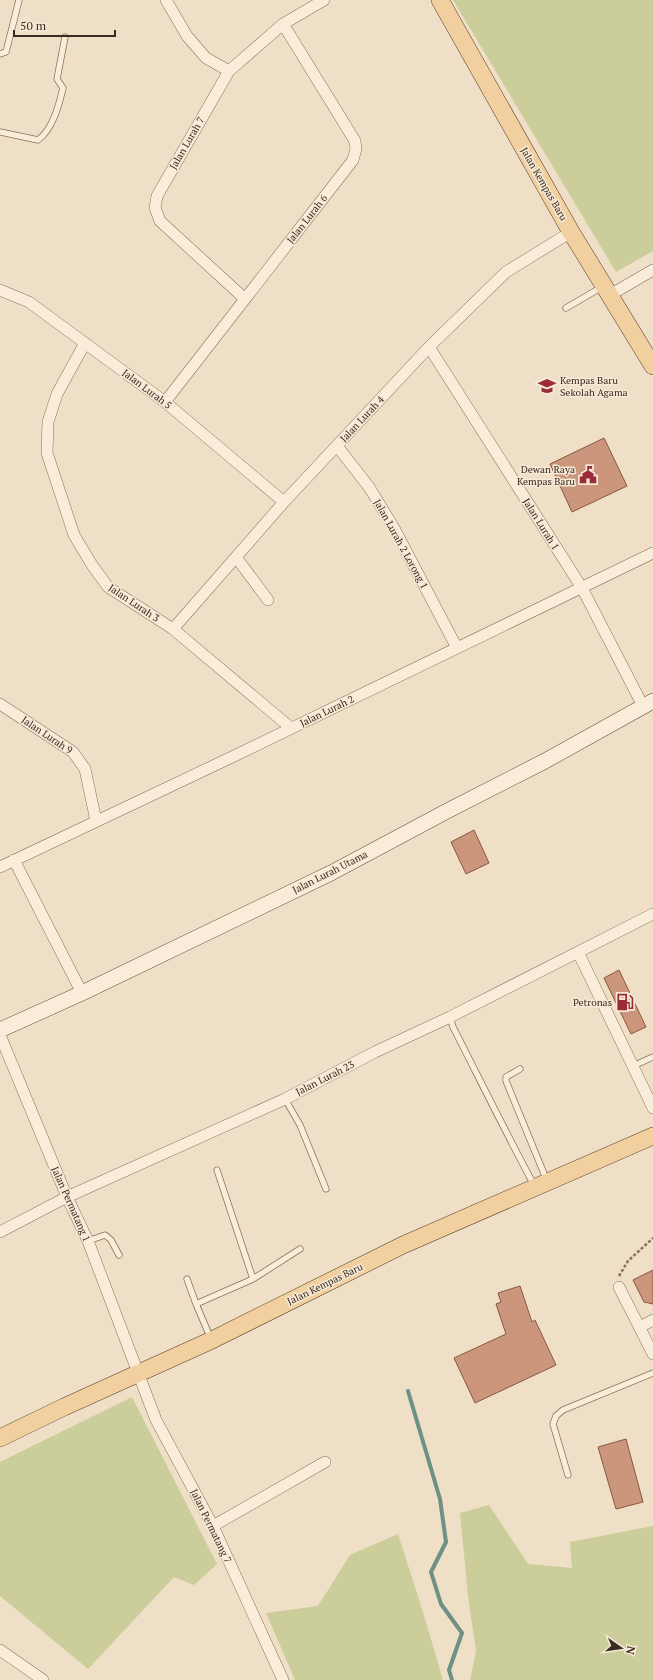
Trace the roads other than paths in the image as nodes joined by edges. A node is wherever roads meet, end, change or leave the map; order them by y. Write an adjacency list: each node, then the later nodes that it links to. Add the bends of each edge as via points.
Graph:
1 (18, 0): 7 (lane, via 6,52)
2 (166, 0): 8 (street, via 187,36 201,53)
3 (324, 0): 5 (street, Jalan Lurah 7)
4 (440, 0): 10 (main road, Jalan Kempas Baru)
5 (283, 24): 8 (street, Jalan Lurah 7); 14 (street, Jalan Lurah 6, via 355,141 356,149 354,160)
6 (65, 37): 9 (lane, via 57,79 63,88 46,135 38,140)
7 (0, 54)
8 (229, 70): 14 (street, Jalan Lurah 7, via 157,196 155,208 160,221)
9 (0, 132)
10 (571, 232): 13 (main road, Jalan Kempas Baru); 17 (street, Jalan Lurah 4, via 506,272)
11 (653, 270): 13 (street)
12 (0, 290): 16 (street, Jalan Lurah 5, via 29,302)
13 (607, 290): 15 (lane); 18 (main road, Jalan Kempas Baru)
14 (245, 299): 19 (street, Jalan Lurah 6)
15 (566, 308)
16 (85, 343): 19 (street, Jalan Lurah 5); 26 (street, Jalan Lurah 3, via 57,394 48,422 47,453 51,466 74,535 108,587)
17 (429, 347): 20 (street, Jalan Lurah 4); 24 (street, Jalan Lurah 1)
18 (653, 366)
19 (165, 402): 21 (street, Jalan Lurah 5)
20 (337, 446): 21 (street, Jalan Lurah 4); 27 (street, Jalan Lurah 2 Lorong 1, via 369,487 394,528)
21 (284, 502): 23 (street, Jalan Lurah 4)
22 (653, 553): 24 (street, Jalan Lurah 2)
23 (236, 557): 25 (street); 26 (street, Jalan Lurah 4)
24 (582, 588): 27 (street, Jalan Lurah 2); 29 (street, Jalan Lurah 1)
25 (268, 600)
26 (173, 629): 30 (street, Jalan Lurah 3)
27 (457, 648): 30 (street, Jalan Lurah 2)
28 (0, 704): 31 (street, Jalan Lurah 9, via 73,752 85,770)
29 (648, 704): 36 (street, Jalan Lurah Utama, via 331,873)
30 (291, 728): 31 (street, Jalan Lurah 2)
31 (96, 821): 32 (street, Jalan Lurah 2)
32 (14, 860): 33 (street, Jalan Lurah 2); 36 (street)
33 (0, 867)
34 (653, 914): 35 (street, Jalan Lurah 23)
35 (578, 952): 37 (street, Jalan Lurah 23); 41 (street)
36 (82, 993): 38 (street, Jalan Lurah Utama)
37 (450, 1017): 43 (street, Jalan Lurah 23, via 375,1052); 47 (lane, via 511,1144)
38 (0, 1030)
39 (0, 1035): 49 (street, Jalan Permatang 1)
40 (653, 1057): 41 (lane)
41 (632, 1066): 44 (street)
42 (520, 1069): 47 (lane, via 506,1077 506,1081)
43 (285, 1099): 48 (lane, via 300,1125); 49 (street, Jalan Lurah 23)
44 (653, 1108)
45 (653, 1136): 47 (main road, Jalan Kempas Baru)
46 (217, 1170): 54 (lane)
47 (541, 1184): 60 (main road, Jalan Kempas Baru, via 403,1246)
48 (326, 1188)
49 (67, 1197): 50 (street, Jalan Lurah 23); 51 (street, Jalan Permatang 1)
50 (0, 1232)
51 (88, 1241): 53 (lane, via 105,1235 111,1240); 62 (street, Jalan Permatang 1)
52 (300, 1249): 54 (lane)
53 (119, 1255)
54 (253, 1278): 57 (lane)
55 (187, 1279): 57 (lane)
56 (619, 1287): 59 (street)
57 (196, 1304): 60 (lane)
58 (653, 1320): 59 (street)
59 (640, 1327): 61 (street)
60 (212, 1340): 62 (main road, Jalan Kempas Baru)
61 (653, 1354)
62 (139, 1373): 64 (main road, Jalan Kempas Baru); 67 (street, Jalan Permatang 7, via 156,1420)
63 (653, 1373): 66 (lane, via 563,1410 556,1416 553,1424)
64 (0, 1438)
65 (325, 1462): 67 (street)
66 (568, 1475)
67 (213, 1526): 70 (street, Jalan Permatang 7)
68 (0, 1650): 69 (street)
69 (43, 1680)
70 (283, 1680)

